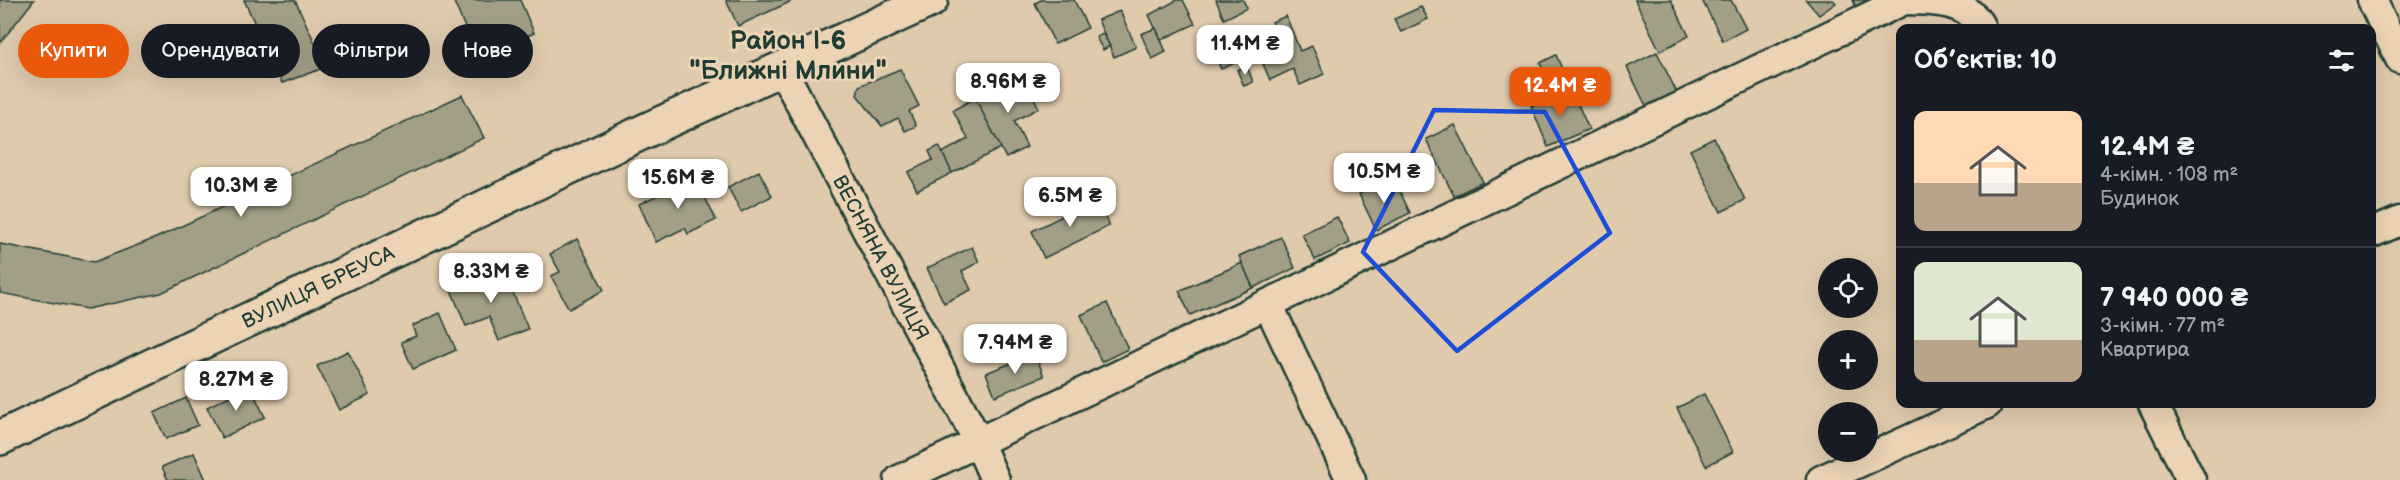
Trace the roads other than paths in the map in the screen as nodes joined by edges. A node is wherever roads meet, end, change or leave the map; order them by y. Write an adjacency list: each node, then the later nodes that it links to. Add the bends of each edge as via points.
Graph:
1 (931, 0): 6 (street, ВУЛИЦЯ БРЕУСА)
2 (1930, 0): 4 (street, via 1965,11); 9 (street, via 1904,0)
3 (2372, 0): 5 (street)
4 (1979, 24)
5 (2400, 59)
6 (782, 69): 12 (street, ВУЛИЦЯ БРЕУСА, via 647,129); 13 (street, ВЕСНЯНА ВУЛИЦЯ)
7 (2400, 220): 8 (street)
8 (2376, 231)
9 (1268, 304): 13 (street); 16 (street)
10 (1978, 408): 17 (street)
11 (2155, 408): 18 (street)
12 (0, 438)
13 (978, 441): 14 (street); 15 (street, ВЕСНЯНА ВУЛИЦЯ)
14 (899, 480)
15 (995, 480)
16 (1351, 480)
17 (1821, 480)
18 (2192, 480)

